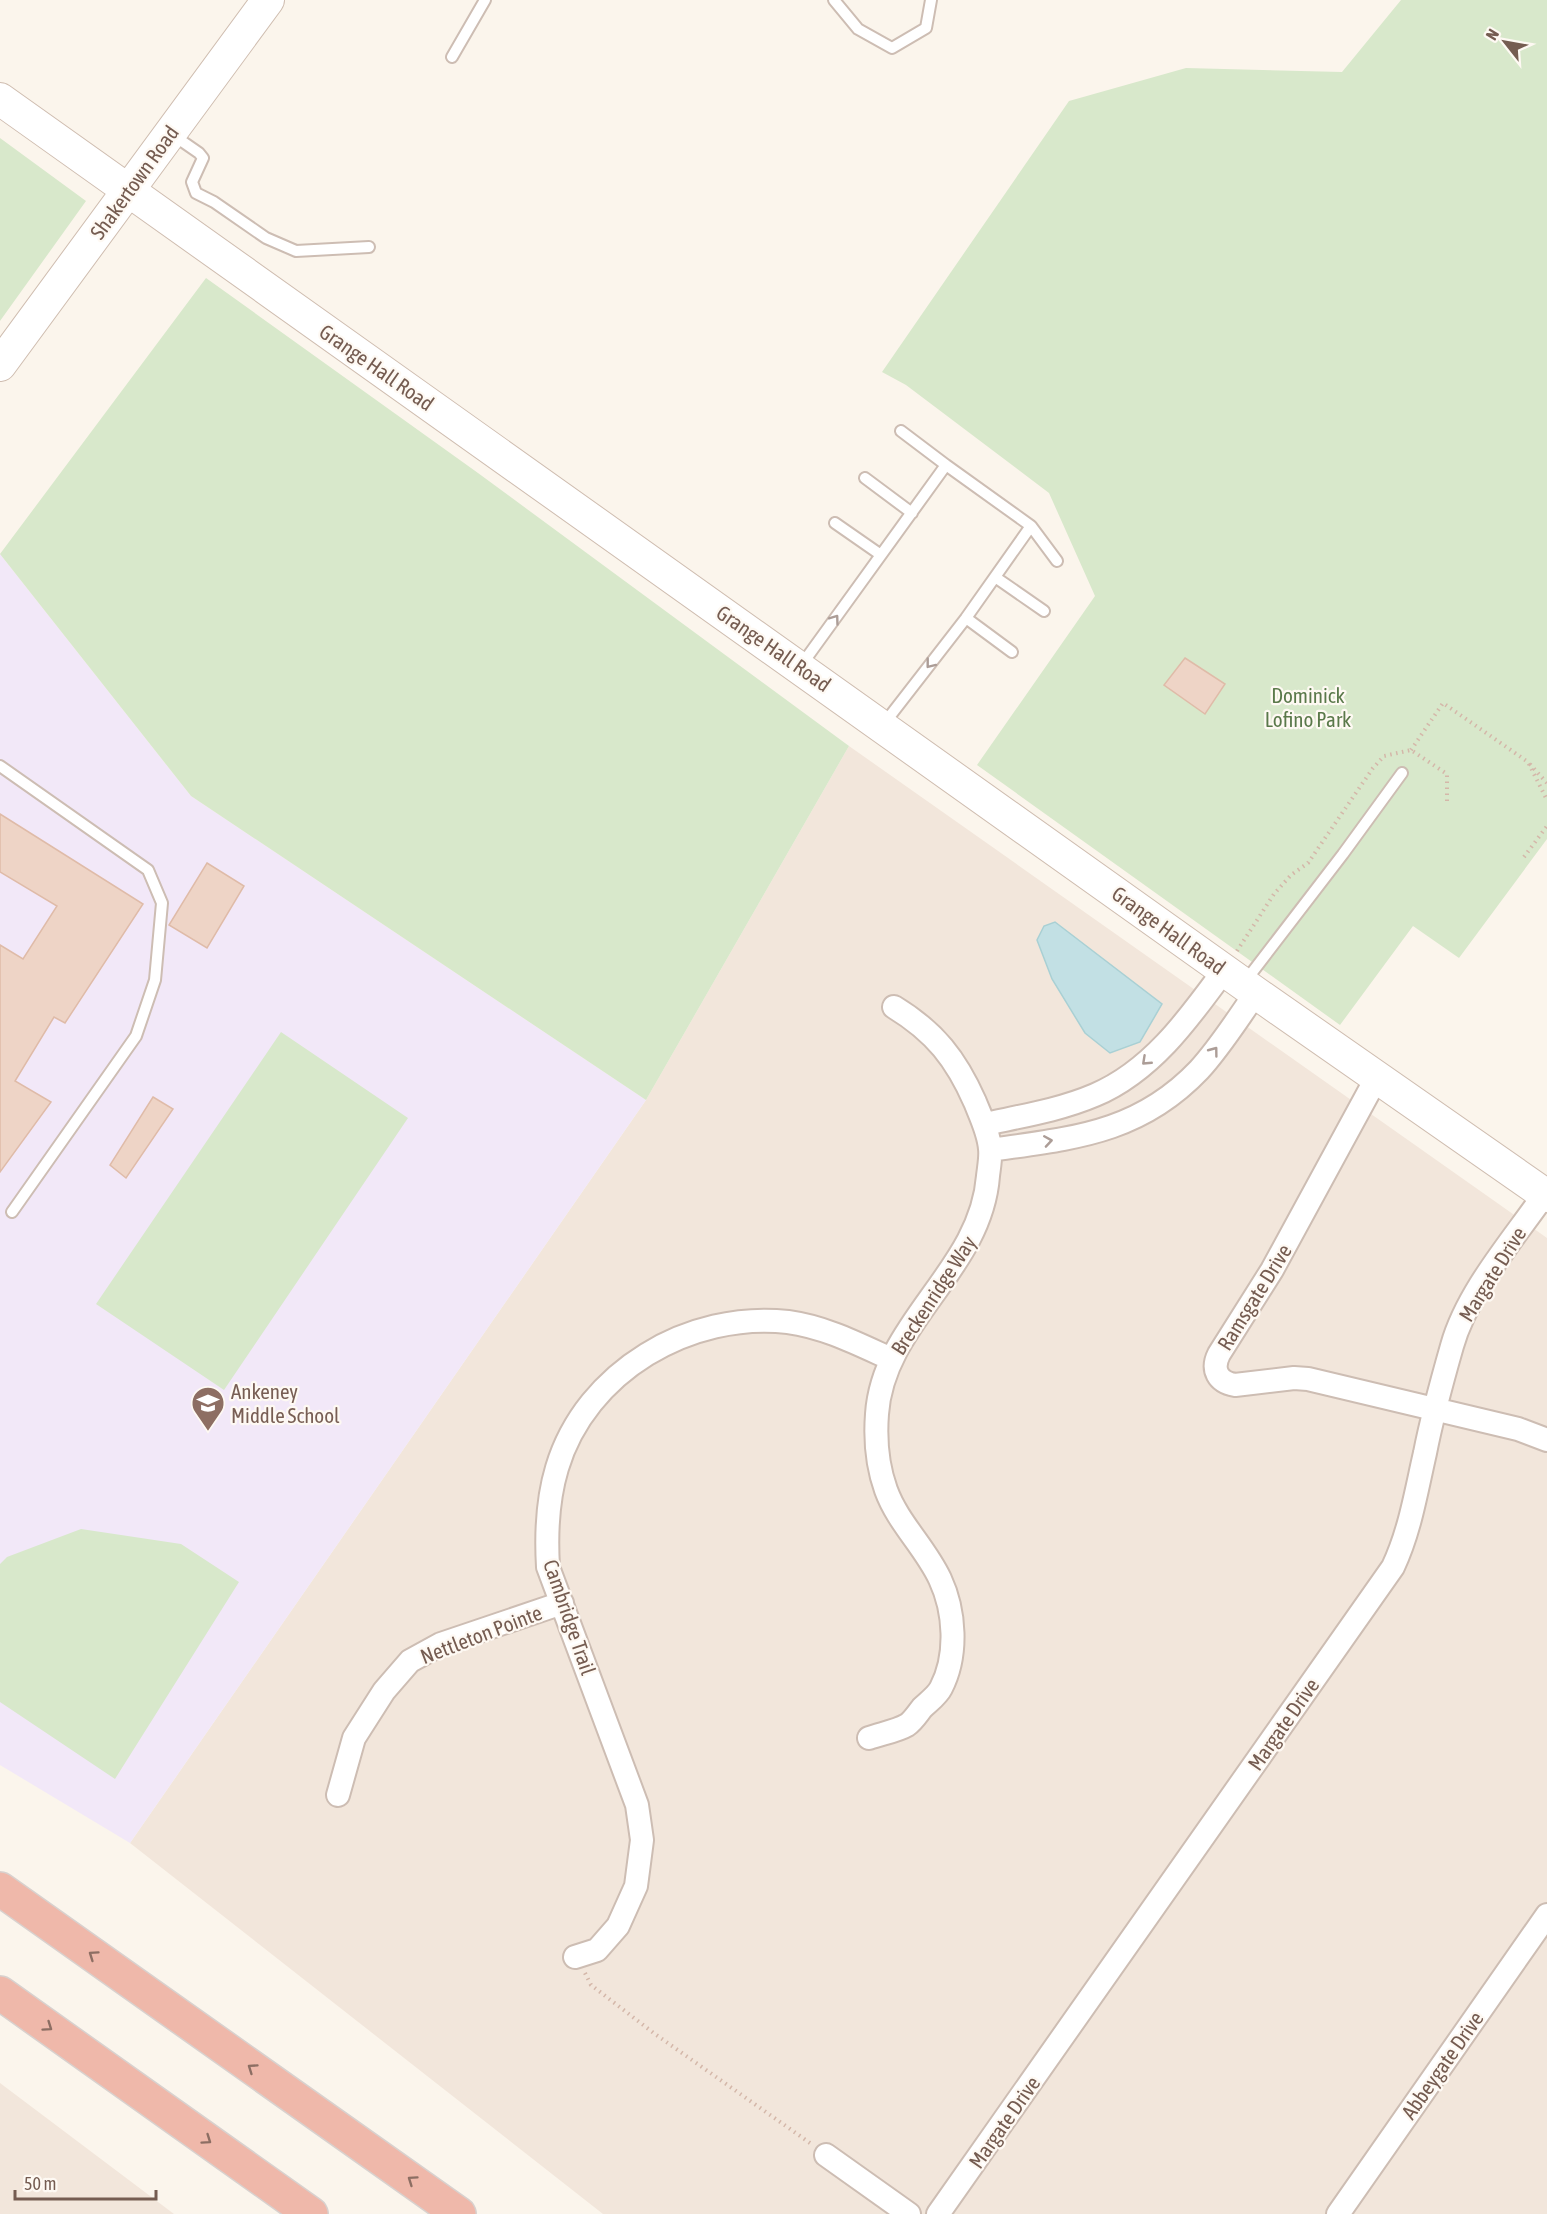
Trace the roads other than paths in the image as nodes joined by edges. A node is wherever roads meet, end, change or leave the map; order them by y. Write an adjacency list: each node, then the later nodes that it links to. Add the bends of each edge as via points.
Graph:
1 (268, 0): 7 (street, Shakertown Road)
2 (485, 0): 5 (lane)
3 (834, 0): 4 (lane, via 858,29 892,48 926,28)
4 (931, 0)
5 (452, 57)
6 (0, 99): 8 (street, Grange Hall Road)
7 (170, 134): 8 (street, Shakertown Road); 9 (lane, via 203,158 192,182 196,193 266,238 296,251)
8 (128, 190): 10 (street, Shakertown Road); 23 (street, Grange Hall Road)
9 (369, 247)
10 (0, 365)
11 (901, 431): 12 (lane)
12 (946, 465): 14 (lane); 16 (lane)
13 (865, 478): 14 (lane)
14 (912, 513): 17 (lane)
15 (835, 523): 17 (lane)
16 (1031, 526): 18 (lane); 19 (lane)
17 (881, 555): 23 (lane, one-way to 17)
18 (1057, 561)
19 (996, 577): 20 (lane); 21 (lane)
20 (1044, 611)
21 (966, 618): 22 (lane); 24 (lane, one-way to 24)
22 (1012, 652)
23 (800, 667): 24 (street, Grange Hall Road)
24 (883, 725): 27 (street, Grange Hall Road)
25 (0, 766): 33 (lane, via 148,870 162,903 154,980 136,1036)
26 (1402, 773): 27 (lane)
27 (1242, 982): 29 (street, Grange Hall Road); 30 (street, one-way to 30, via 1194,1011 1132,1074 1096,1095 1054,1109); 31 (street, one-way to 27, via 1094,1133 1152,1109 1200,1069)
28 (894, 1007): 30 (street, Breckenridge Way, via 927,1030 953,1060)
29 (1377, 1077): 32 (street, Grange Hall Road); 35 (street, Ramsgate Drive, via 1272,1270 1215,1361 1215,1371 1226,1384 1294,1378)
30 (984, 1124): 31 (street, Breckenridge Way)
31 (991, 1150): 34 (street, Breckenridge Way, via 988,1183 975,1229 962,1255)
32 (1546, 1192): 35 (street, Margate Drive, via 1462,1319)
33 (12, 1212)
34 (891, 1359): 37 (street, Cambridge Trail, via 822,1330 790,1322 744,1321 697,1330 665,1343 637,1361 610,1382 589,1408 557,1467 546,1533 548,1567); 38 (street, Breckenridge Way, via 877,1412 880,1468 896,1512 940,1579 951,1617 952,1649 940,1690 906,1725)
35 (1436, 1410): 36 (street, Ramsgate Drive, via 1518,1429); 48 (street, Margate Drive, via 1407,1532 1393,1567)
36 (1547, 1440)
37 (562, 1603): 39 (street, Nettleton Pointe, via 441,1644 410,1661 384,1691 354,1738); 42 (street, Cambridge Trail, via 637,1805 642,1840 636,1886 618,1926 597,1950)
38 (868, 1738)
39 (338, 1795)
40 (0, 1889): 46 (highway, one-way to 40)
41 (1547, 1915): 49 (street, Abbeygate Drive)
42 (575, 1957)
43 (0, 1993): 45 (highway, one-way to 45)
44 (826, 2155): 47 (street)
45 (311, 2214)
46 (459, 2214)
47 (909, 2214)
48 (938, 2214)
49 (1338, 2214)

